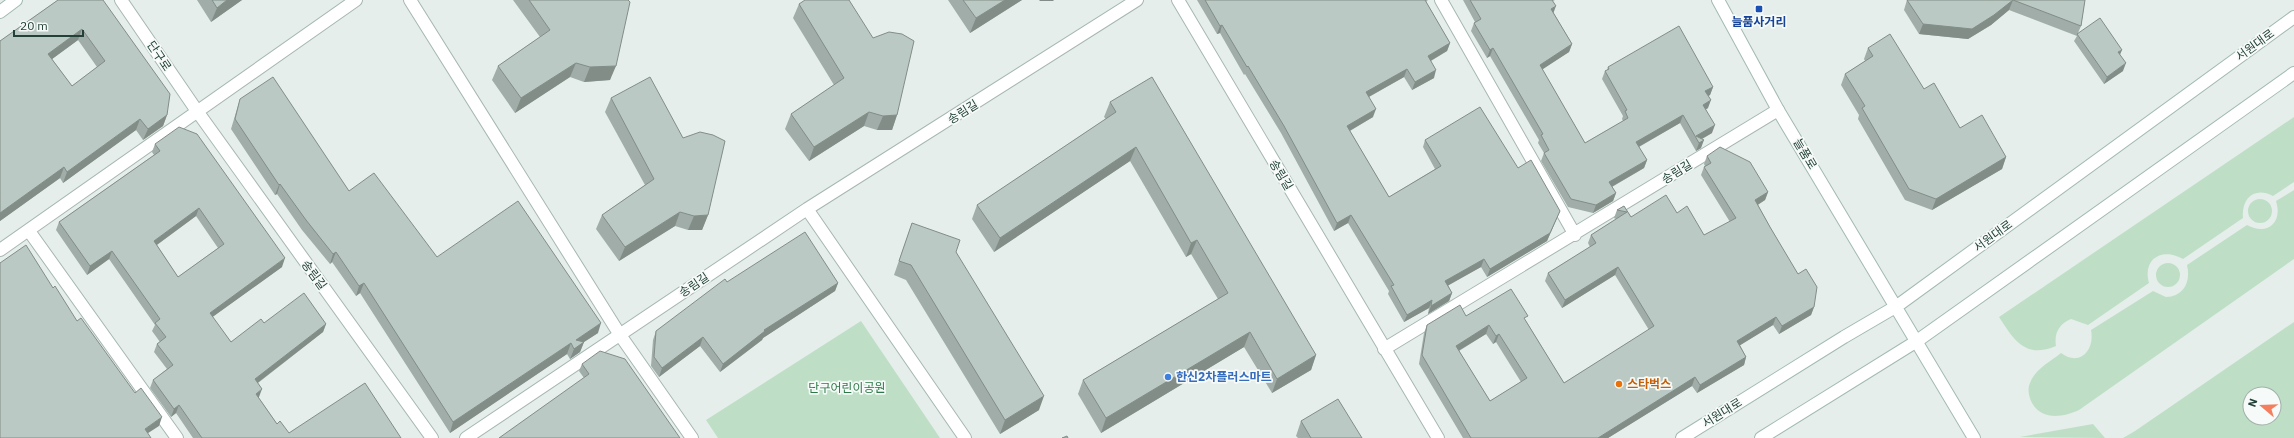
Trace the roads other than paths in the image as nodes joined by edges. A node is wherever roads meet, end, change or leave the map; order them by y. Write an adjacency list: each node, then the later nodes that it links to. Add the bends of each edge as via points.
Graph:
1 (16, 0): 9 (street)
2 (121, 0): 13 (street, 단구로)
3 (356, 0): 13 (street)
4 (410, 0): 19 (street)
5 (1138, 0): 14 (street, 송림길)
6 (1178, 0): 21 (street, 송림길)
7 (1442, 0): 16 (street)
8 (1718, 0): 12 (street, 늘품로)
9 (0, 12)
10 (2294, 17): 18 (street, 서원대로)
11 (2294, 72): 20 (street)
12 (1778, 110): 16 (street, 송림길); 18 (street, 늘품로)
13 (197, 111): 15 (street); 23 (street, 송림길)
14 (807, 209): 19 (street, 송림길); 26 (street)
15 (29, 231): 17 (street); 22 (street)
16 (1575, 235): 21 (street, 송림길)
17 (0, 250)
18 (1897, 306): 20 (street, 늘품로); 28 (street, 서원대로)
19 (620, 335): 24 (street, 송림길); 25 (street)
20 (1917, 341): 29 (street); 30 (street)
21 (1384, 349): 27 (street, 송림길)
22 (177, 438)
23 (432, 438)
24 (466, 438)
25 (692, 438)
26 (965, 438)
27 (1438, 438)
28 (1682, 438)
29 (1762, 438)
30 (1974, 438)

